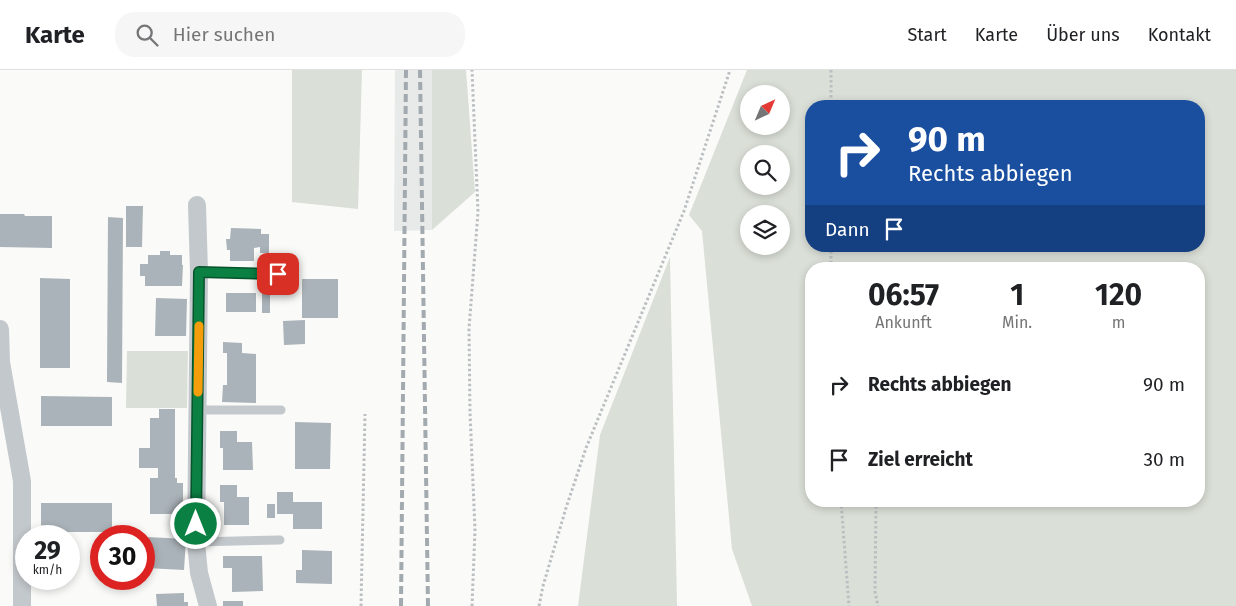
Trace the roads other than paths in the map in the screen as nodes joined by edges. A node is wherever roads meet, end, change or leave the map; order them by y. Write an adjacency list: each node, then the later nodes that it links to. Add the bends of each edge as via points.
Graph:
1 (197, 205): 2 (street)
2 (199, 272): 3 (lane); 5 (street)
3 (278, 274)
4 (0, 329): 9 (street, via 0,362 22,481)
5 (198, 410): 6 (lane); 8 (street)
6 (281, 410)
7 (280, 540): 8 (lane)
8 (196, 542): 10 (street, via 198,573)
9 (22, 606)
10 (208, 606)

